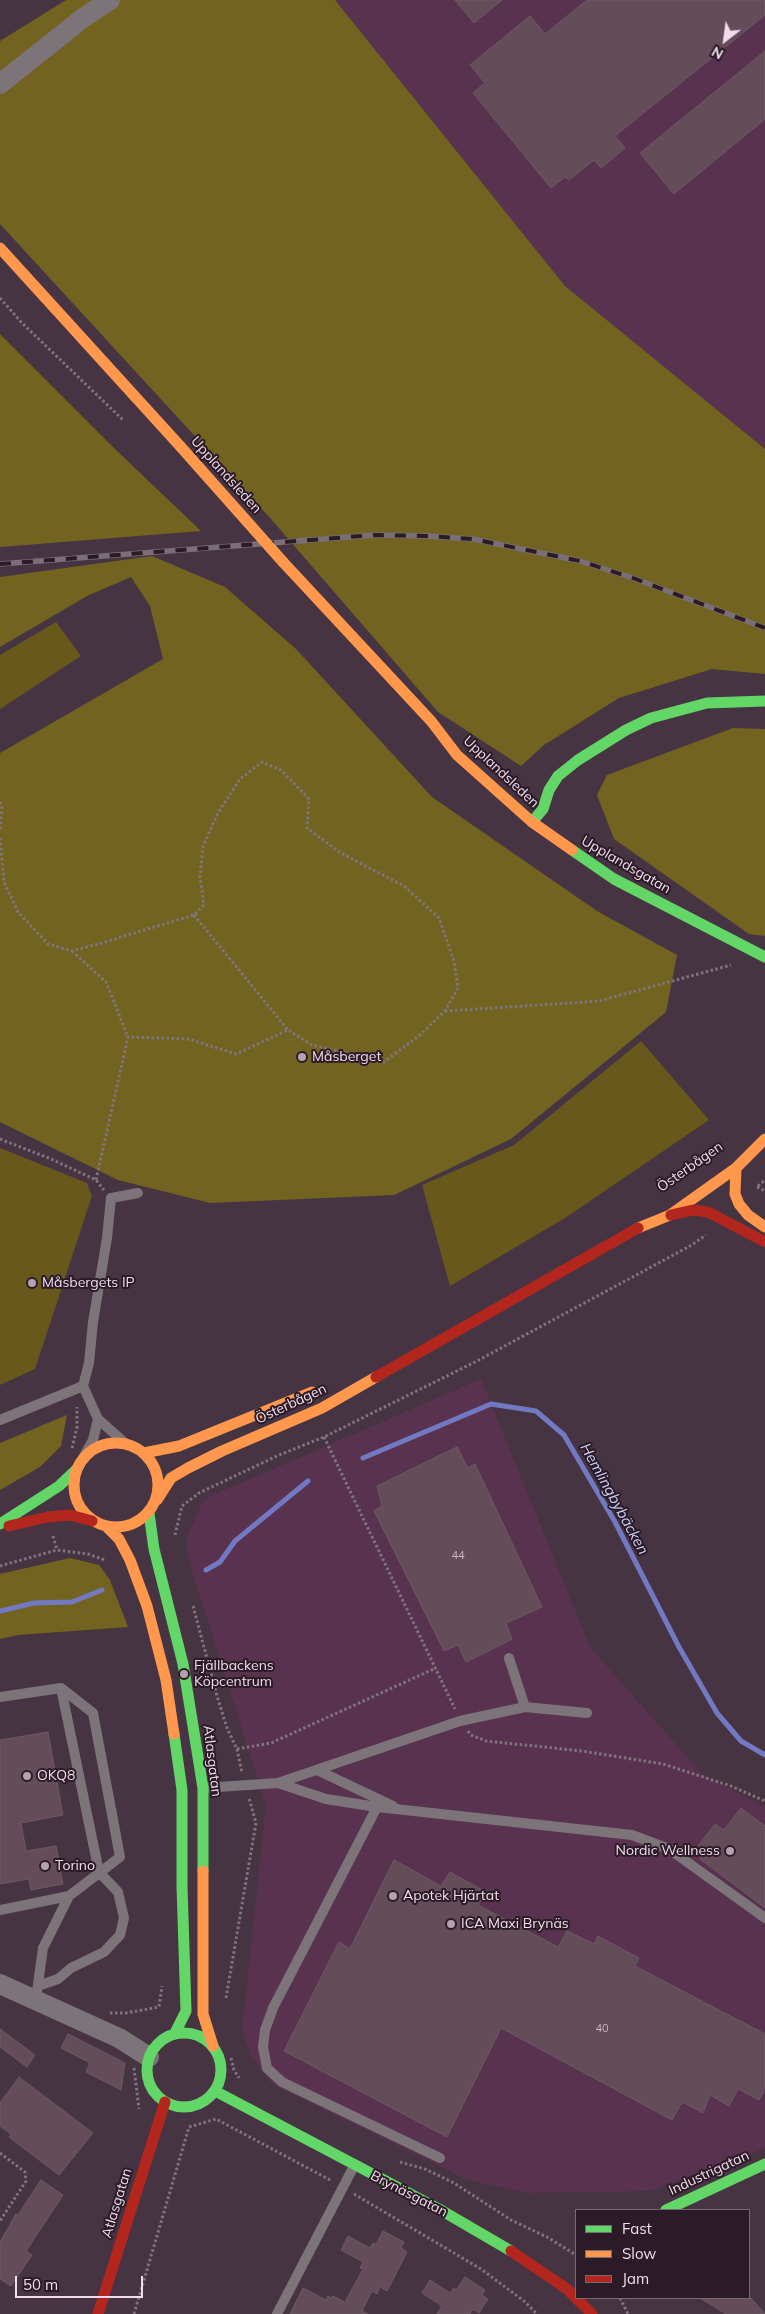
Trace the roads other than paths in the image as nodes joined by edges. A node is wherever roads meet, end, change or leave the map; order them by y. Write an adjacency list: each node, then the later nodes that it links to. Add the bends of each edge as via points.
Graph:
1 (110, 0): 2 (street)
2 (0, 84)
3 (0, 248): 8 (street, Upplandsleden, bridge)
4 (765, 701): 12 (street, via 707,703 651,718 626,730 567,768 549,790)
5 (754, 713): 6 (street)
6 (728, 714)
7 (691, 720): 9 (street)
8 (431, 721): 10 (street, Upplandsleden); 13 (street, Upplandsleden, via 457,754)
9 (674, 724)
10 (460, 739)
11 (558, 802): 12 (street)
12 (543, 808): 13 (street)
13 (532, 822): 15 (street, Upplandsgatan, via 614,879)
14 (638, 878): 15 (street, Upplandsgatan)
15 (708, 929): 16 (street, Upplandsgatan)
16 (765, 957)
17 (765, 1138): 18 (street, Österbågen); 19 (street, Österbågen)
18 (735, 1153)
19 (736, 1168): 22 (street, Österbågen); 23 (street, via 735,1194 739,1204)
20 (138, 1193): 28 (lane, via 111,1198 89,1363)
21 (662, 1204): 24 (street, Österbågen)
22 (670, 1215): 24 (street, Österbågen); 25 (street, via 692,1210 708,1212)
23 (765, 1227)
24 (637, 1228): 26 (street, Österbågen)
25 (765, 1242)
26 (444, 1340): 27 (street, Österbågen); 36 (street, Österbågen, via 322,1408 188,1468 171,1478)
27 (360, 1373)
28 (83, 1386): 30 (lane); 31 (lane)
29 (323, 1388): 33 (street, Österbågen, via 179,1446)
30 (98, 1419): 32 (lane); 34 (lane, via 93,1440)
31 (0, 1420)
32 (126, 1444): 33 (street); 34 (street, via 106,1444)
33 (144, 1453): 36 (street, via 156,1469 159,1484)
34 (83, 1458): 35 (street)
35 (76, 1469): 38 (street, via 75,1496 81,1510); 39 (street, via 59,1486)
36 (157, 1500): 37 (street)
37 (149, 1513): 40 (street, via 137,1523 122,1528); 48 (street, Atlasgatan, via 154,1549 183,1664)
38 (92, 1521): 39 (street, via 70,1515); 40 (street)
39 (0, 1526)
40 (107, 1527): 49 (street, via 119,1539 130,1560 147,1606 166,1680)
41 (509, 1658): 44 (lane)
42 (61, 1688): 43 (lane); 52 (lane); 52 (lane, via 92,1713 110,1793 120,1857)
43 (0, 1697)
44 (525, 1707): 45 (lane); 46 (lane, via 460,1721)
45 (587, 1713)
46 (316, 1770): 47 (lane); 51 (lane)
47 (278, 1783): 48 (lane); 50 (lane, via 326,1799)
48 (203, 1788): 49 (lane); 59 (street, Atlasgatan, via 203,2014)
49 (182, 1790): 58 (street, via 186,2011)
50 (377, 1807): 51 (lane); 63 (lane, via 273,2008 263,2047 267,2068 282,2082)
51 (401, 1809): 55 (lane, via 632,1835 669,1849)
52 (99, 1872): 53 (lane); 57 (lane, via 118,1892 124,1918 120,1935 104,1952 71,1968)
53 (69, 1896): 54 (lane); 57 (lane, via 43,1948)
54 (0, 1910)
55 (765, 1918)
56 (0, 1984): 57 (street)
57 (36, 1992): 60 (street, via 119,2038)
58 (175, 2033): 59 (street, via 193,2033); 60 (street)
59 (213, 2046): 61 (street, via 221,2069)
60 (139, 2059): 62 (street, via 148,2083)
61 (214, 2091): 62 (street, via 192,2106 174,2106); 65 (street, Brynäsgatan)
62 (165, 2102): 71 (street, Atlasgatan)
63 (440, 2158)
64 (765, 2164): 66 (street, Industrigatan)
65 (354, 2166): 68 (street, Brynäsgatan, via 499,2243); 72 (lane)
66 (668, 2209)
67 (575, 2279): 68 (street)
68 (567, 2288): 69 (street, Brynäsgatan)
69 (575, 2296)
70 (578, 2299): 73 (street, Brynäsgatan)
71 (98, 2314)
72 (277, 2314)
73 (592, 2314)

